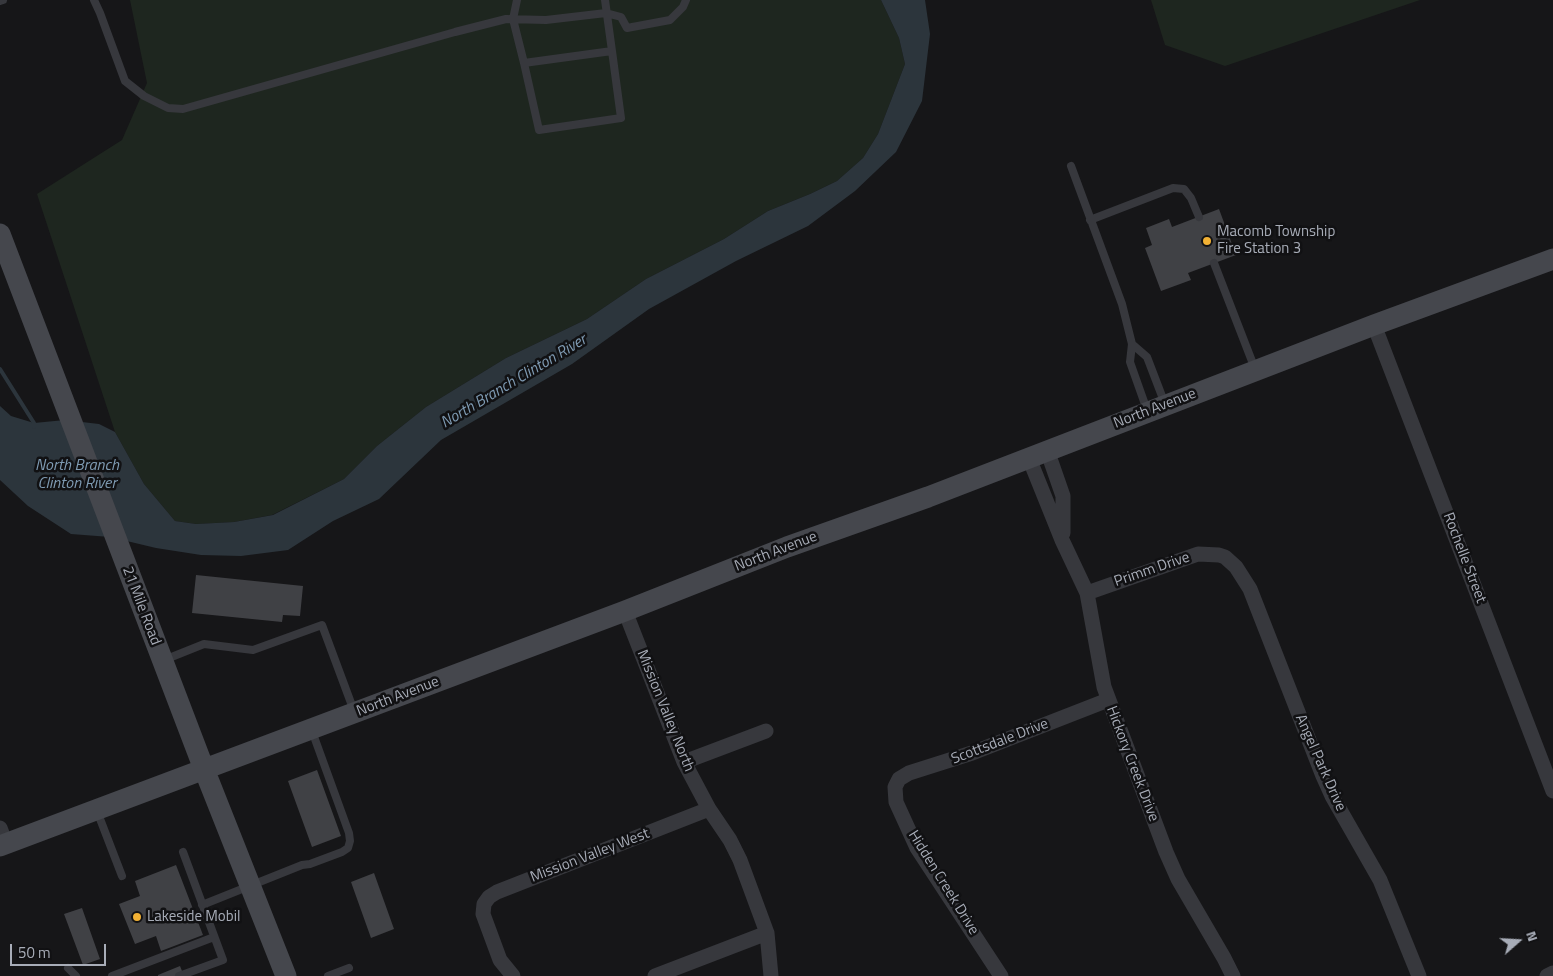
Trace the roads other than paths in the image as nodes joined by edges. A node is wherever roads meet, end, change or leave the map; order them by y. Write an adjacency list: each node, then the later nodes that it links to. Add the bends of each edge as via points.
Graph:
1 (94, 0): 6 (lane, via 125,81 144,96 168,108 183,109 454,32)
2 (517, 0): 6 (lane)
3 (605, 0): 5 (lane)
4 (686, 0): 5 (lane, via 684,7 670,20 627,28 621,17)
5 (606, 13): 6 (lane, via 546,20); 7 (lane)
6 (513, 19): 8 (lane)
7 (612, 51): 8 (lane); 8 (lane, via 621,118 539,130)
8 (524, 63)
9 (1070, 166): 11 (lane)
10 (1199, 217): 11 (lane, via 1192,198 1184,189 1173,188)
11 (1090, 220): 16 (lane, via 1122,304)
12 (0, 234): 23 (street, 21 Mile Road)
13 (1553, 259): 15 (street, North Avenue)
14 (1214, 263): 17 (lane)
15 (1374, 325): 17 (street, North Avenue); 31 (street, Rochelle Street)
16 (1132, 344): 18 (lane, via 1130,362); 18 (lane, via 1147,357)
17 (1255, 371): 18 (street, North Avenue)
18 (1157, 408): 19 (street, North Avenue)
19 (1038, 454): 21 (street, Hickory Creek Drive, via 1063,496 1062,540); 22 (street, North Avenue)
20 (1219, 555): 21 (street, Primm Drive, via 1206,553 1189,557); 54 (street, Angel Park Drive, via 1236,567 1250,589 1323,776 1380,880)
21 (1086, 593): 24 (street, Hickory Creek Drive)
22 (625, 611): 25 (street, North Avenue); 28 (street, Mission Valley North)
23 (162, 660): 25 (lane, via 204,644 253,650 322,624); 29 (street, 21 Mile Road)
24 (1108, 700): 30 (street, Scottsdale Drive, via 972,753 908,773 899,779); 53 (street, Hickory Creek Drive, via 1173,868)
25 (354, 714): 26 (street, North Avenue)
26 (311, 730): 29 (street, North Avenue); 37 (lane, via 349,833 348,848)
27 (766, 731): 28 (street)
28 (684, 762): 33 (street, Mission Valley North)
29 (204, 769): 32 (street, North Avenue); 37 (street, 21 Mile Road)
30 (895, 787): 52 (street, Hidden Creek Drive, via 896,802 918,848)
31 (1553, 791)
32 (97, 809): 34 (street, North Avenue); 36 (lane)
33 (710, 810): 39 (street, Mission Valley North, via 735,849); 49 (street, Mission Valley West, via 497,892 487,900 483,914 500,960)
34 (2, 839)
35 (182, 852): 38 (lane)
36 (122, 876)
37 (250, 886): 38 (lane); 47 (street, 21 Mile Road)
38 (202, 905): 40 (lane)
39 (767, 933): 50 (street); 51 (street, Mission Valley North)
40 (214, 937): 45 (lane); 46 (lane, via 223,960)
41 (68, 968): 44 (lane)
42 (350, 968): 48 (lane)
43 (1553, 974): 55 (street)
44 (76, 976)
45 (112, 976)
46 (179, 976)
47 (286, 976)
48 (328, 976)
49 (513, 976)
50 (655, 976)
51 (771, 976)
52 (1002, 976)
53 (1233, 976)
54 (1419, 976)
55 (1547, 976)

